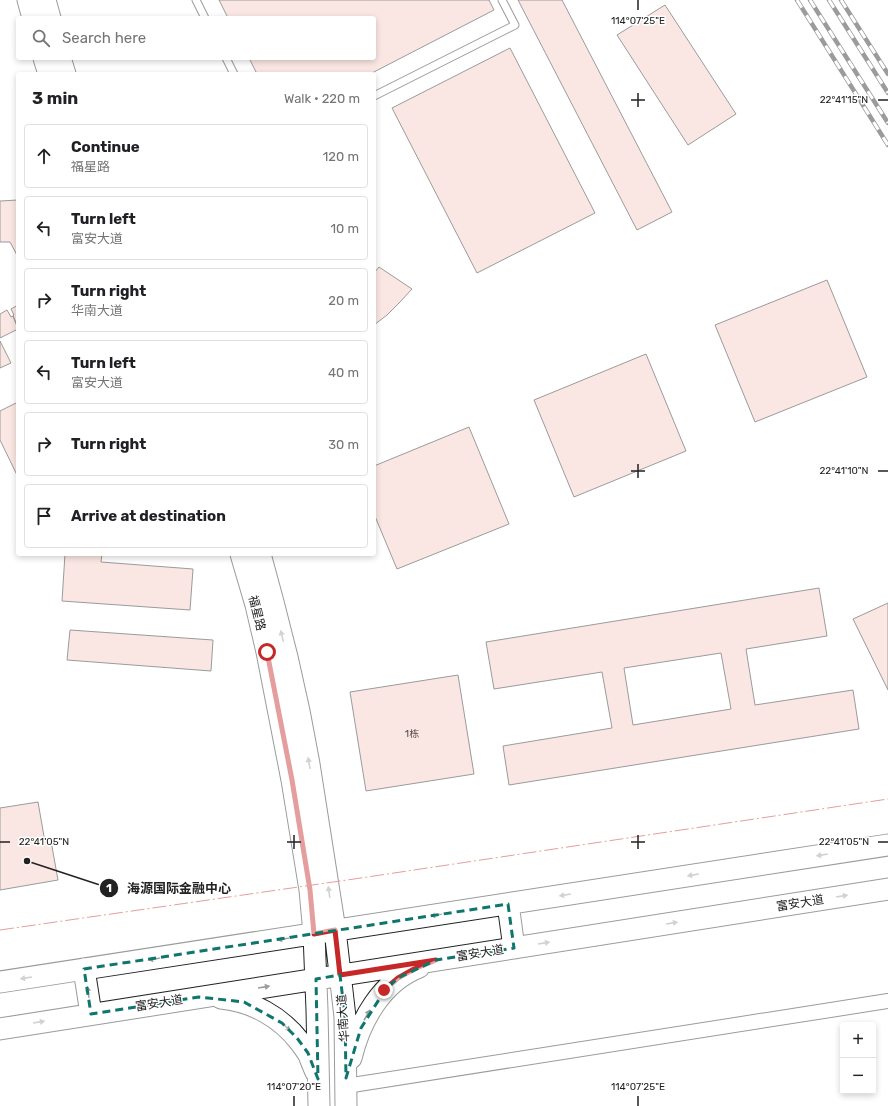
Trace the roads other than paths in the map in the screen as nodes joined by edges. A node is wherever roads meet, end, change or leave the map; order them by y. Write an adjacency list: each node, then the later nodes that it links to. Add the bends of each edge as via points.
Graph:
1 (28, 0): 5 (main road)
2 (45, 0): 6 (main road)
3 (196, 0): 7 (lane)
4 (502, 0): 14 (lane, via 515,24)
5 (32, 16)
6 (49, 16)
7 (204, 16)
8 (45, 60): 11 (main road)
9 (61, 60): 12 (main road)
10 (227, 60): 13 (lane)
11 (48, 72)
12 (64, 72)
13 (233, 72)
14 (376, 95)
15 (242, 556): 21 (main road, 福星路, via 256,605 280,716 310,890)
16 (261, 556): 20 (main road, 福星路, one-way to 16, via 299,711)
17 (888, 845): 19 (main road, one-way to 19)
18 (888, 889): 22 (main road, 富安大道, one-way to 18)
19 (508, 904): 20 (main road, one-way to 20); 22 (main road)
20 (335, 930): 21 (main road); 25 (main road, 华南大道)
21 (314, 934): 24 (main road, one-way to 24); 26 (main road, 华南大道)
22 (514, 948): 23 (main road, 富安大道)
23 (436, 960): 25 (main road, 富安大道); 33 (main road, one-way to 23, via 352,1052 361,1028 384,990 398,978)
24 (84, 969): 27 (main road, one-way to 27); 30 (main road, one-way to 24)
25 (340, 975): 26 (main road, 富安大道); 33 (main road, 华南大道, via 345,1017)
26 (316, 979): 28 (main road, 富安大道, one-way to 26); 32 (main road, 华南大道)
27 (0, 982)
28 (199, 997): 30 (main road, 富安大道); 32 (main road, one-way to 32, via 244,1002 282,1022 308,1054)
29 (888, 1001): 33 (street)
30 (91, 1014): 31 (main road, 富安大道, one-way to 30)
31 (0, 1028)
32 (318, 1079): 34 (main road, 华南大道)
33 (346, 1090)
34 (319, 1106)

